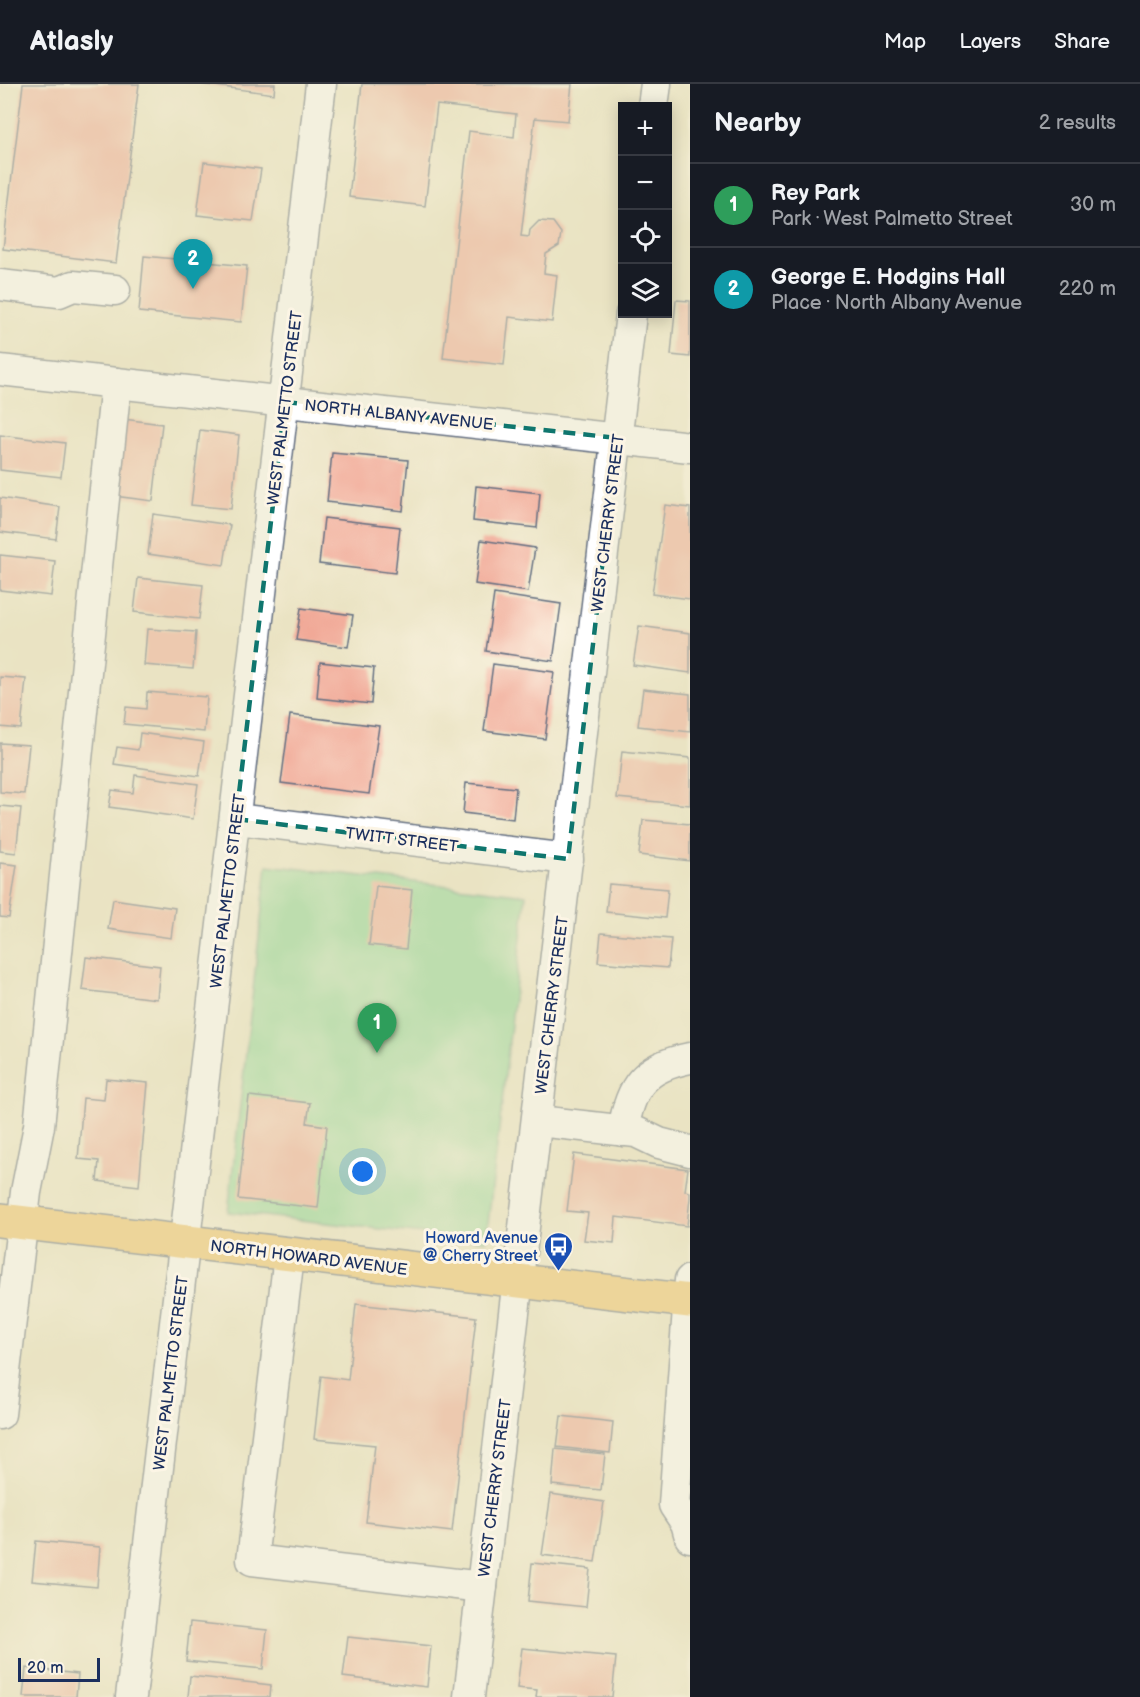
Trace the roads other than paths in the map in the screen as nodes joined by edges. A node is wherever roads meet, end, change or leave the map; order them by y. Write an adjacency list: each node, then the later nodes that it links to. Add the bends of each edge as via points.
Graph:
1 (321, 84): 9 (street, WEST PALMETTO STREET)
2 (656, 84): 3 (street)
3 (654, 102)
4 (0, 285): 5 (street, via 59,292 73,286)
5 (115, 290)
6 (631, 318): 10 (street, WEST CHERRY STREET)
7 (0, 370): 8 (street, NORTH ALBANY AVENUE)
8 (116, 383): 9 (street, NORTH ALBANY AVENUE); 18 (street, via 39,1126)
9 (285, 402): 10 (street, NORTH ALBANY AVENUE); 12 (street, WEST PALMETTO STREET)
10 (617, 438): 11 (street, NORTH ALBANY AVENUE); 13 (street, WEST CHERRY STREET)
11 (690, 447)
12 (236, 819): 13 (street, TWITT STREET); 19 (street, WEST PALMETTO STREET)
13 (568, 858): 15 (street, WEST CHERRY STREET)
14 (690, 1058): 16 (street, via 659,1068 636,1086 627,1102)
15 (538, 1121): 16 (street); 21 (street, WEST CHERRY STREET)
16 (623, 1131): 17 (street)
17 (690, 1151)
18 (11, 1222): 19 (main road, NORTH HOWARD AVENUE); 23 (street)
19 (185, 1243): 20 (main road, NORTH HOWARD AVENUE); 26 (street, WEST PALMETTO STREET)
20 (289, 1256): 21 (main road, NORTH HOWARD AVENUE); 25 (street, via 252,1560)
21 (519, 1281): 22 (main road, NORTH HOWARD AVENUE); 25 (street, WEST CHERRY STREET)
22 (689, 1294): 24 (street, via 674,1505)
23 (0, 1414)
24 (690, 1537)
25 (482, 1587): 27 (street, WEST CHERRY STREET)
26 (131, 1697)
27 (469, 1697)

